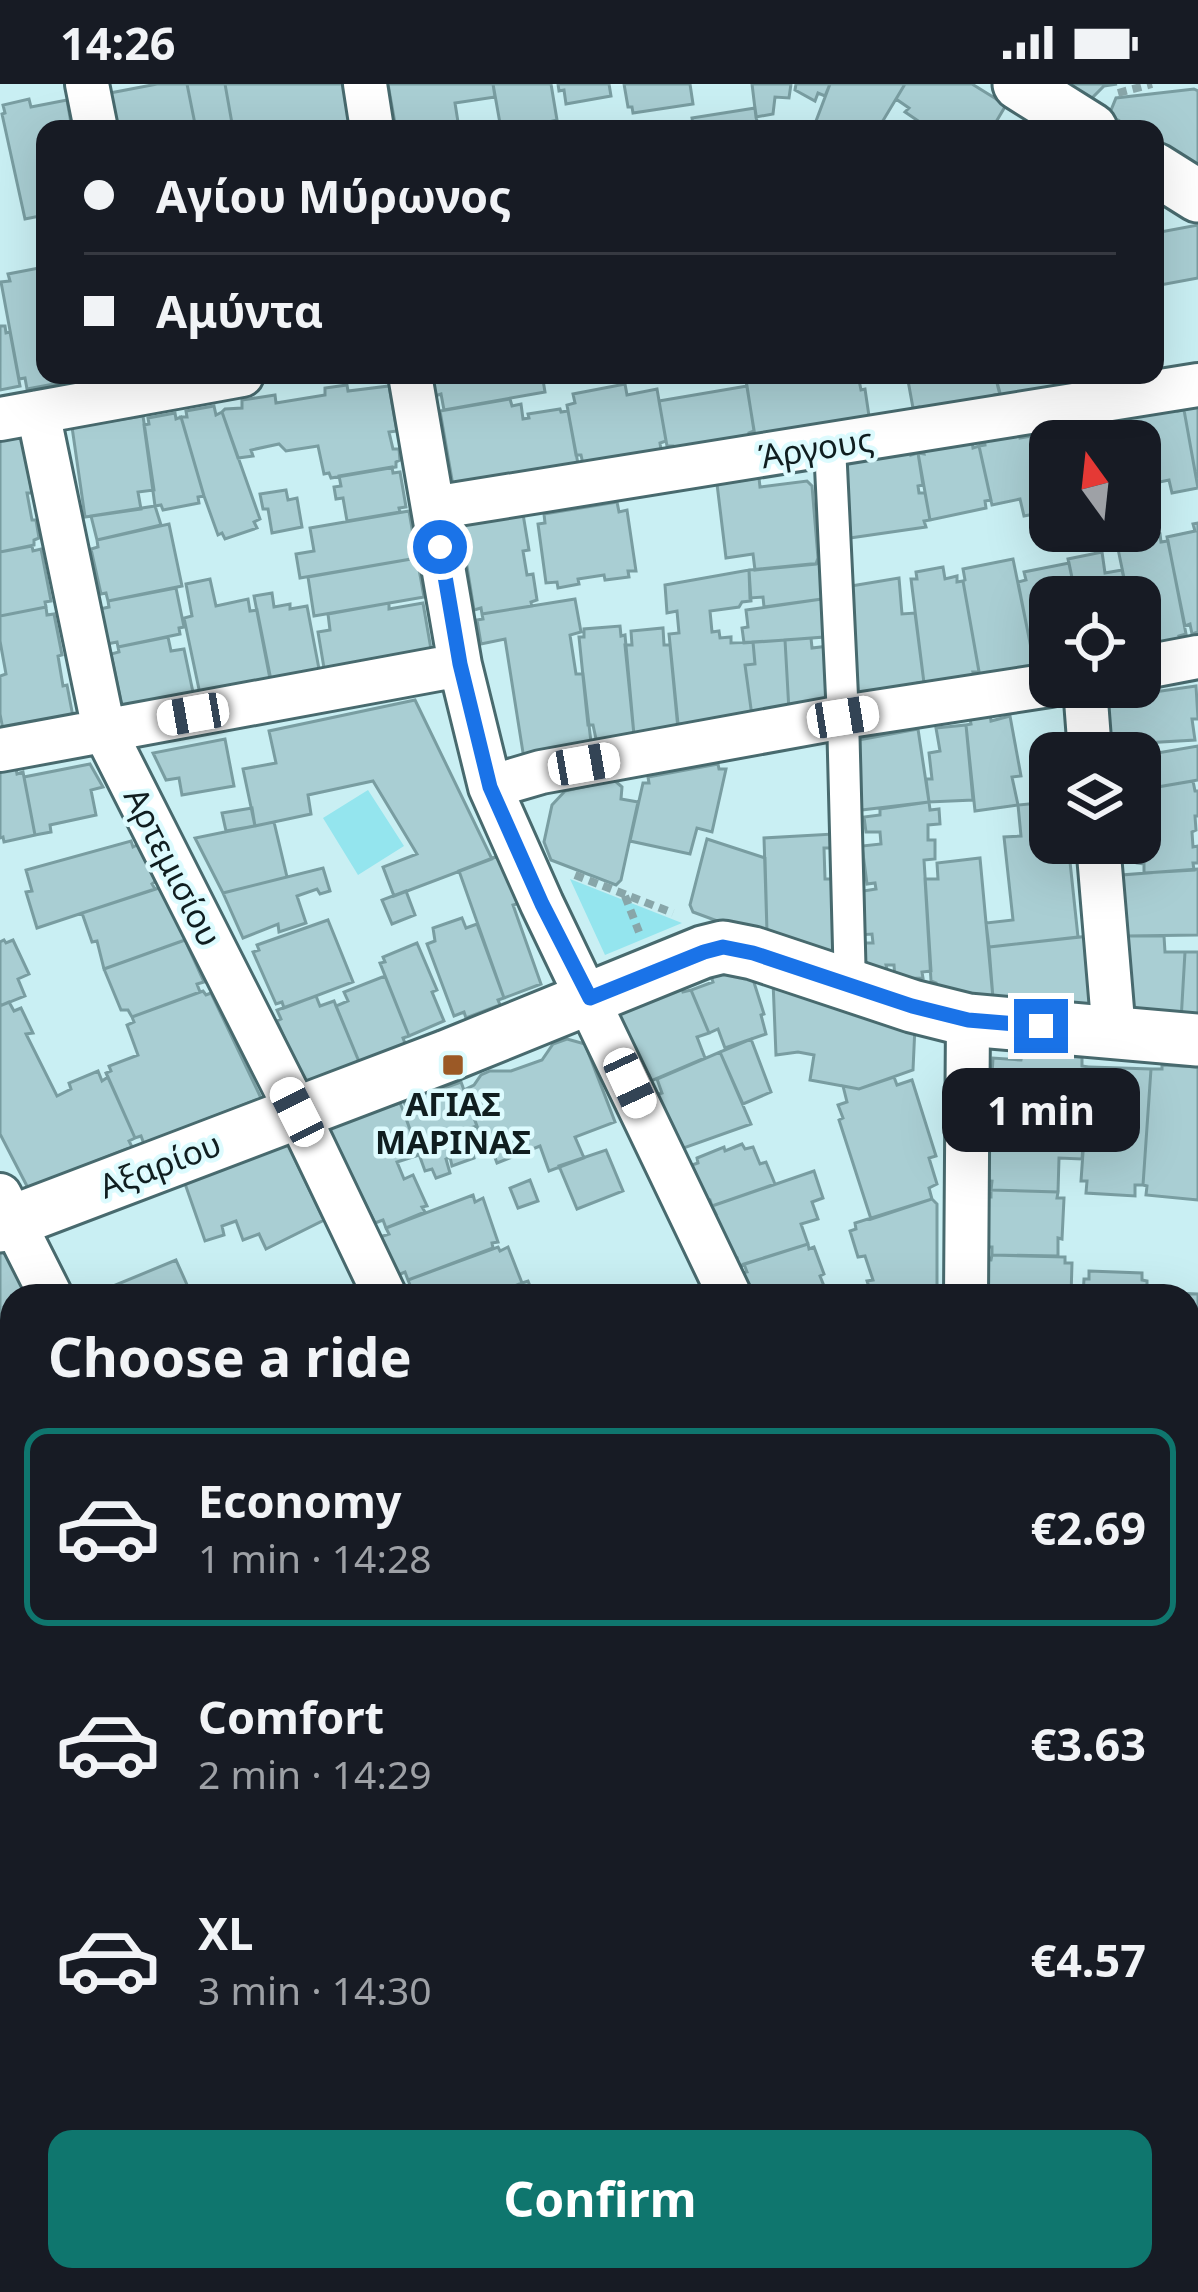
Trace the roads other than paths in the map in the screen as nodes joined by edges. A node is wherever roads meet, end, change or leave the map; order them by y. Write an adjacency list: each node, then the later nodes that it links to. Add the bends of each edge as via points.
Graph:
1 (87, 84): 4 (street)
2 (365, 84): 5 (street)
3 (1018, 84): 6 (street)
4 (94, 120)
5 (371, 120)
6 (1076, 120)
7 (193, 384): 10 (street)
8 (412, 384): 12 (street)
9 (1198, 385): 11 (street, Άργους)
10 (19, 416): 18 (street, Αρτεμισίου)
11 (830, 446): 12 (street, Άργους); 17 (street)
12 (433, 508): 14 (street)
13 (1198, 657): 15 (street)
14 (460, 664): 18 (street); 20 (street)
15 (1161, 664)
16 (1029, 688): 17 (street)
17 (843, 717): 20 (street); 22 (street)
18 (104, 730): 19 (street); 27 (street, Αρτεμισίου)
19 (0, 750)
20 (490, 787): 23 (street)
21 (1100, 864): 25 (street)
22 (850, 986): 23 (street, Αξαρίου, via 723,947); 24 (street)
23 (590, 998): 27 (street, Αξαρίου); 31 (street)
24 (968, 1020): 25 (street); 32 (street)
25 (1114, 1033): 26 (street)
26 (1198, 1040)
27 (297, 1112): 28 (street, Αξαρίου); 30 (street, Αρτεμισίου)
28 (4, 1214): 29 (street)
29 (44, 1284)
30 (379, 1284)
31 (724, 1284)
32 (966, 1284)

